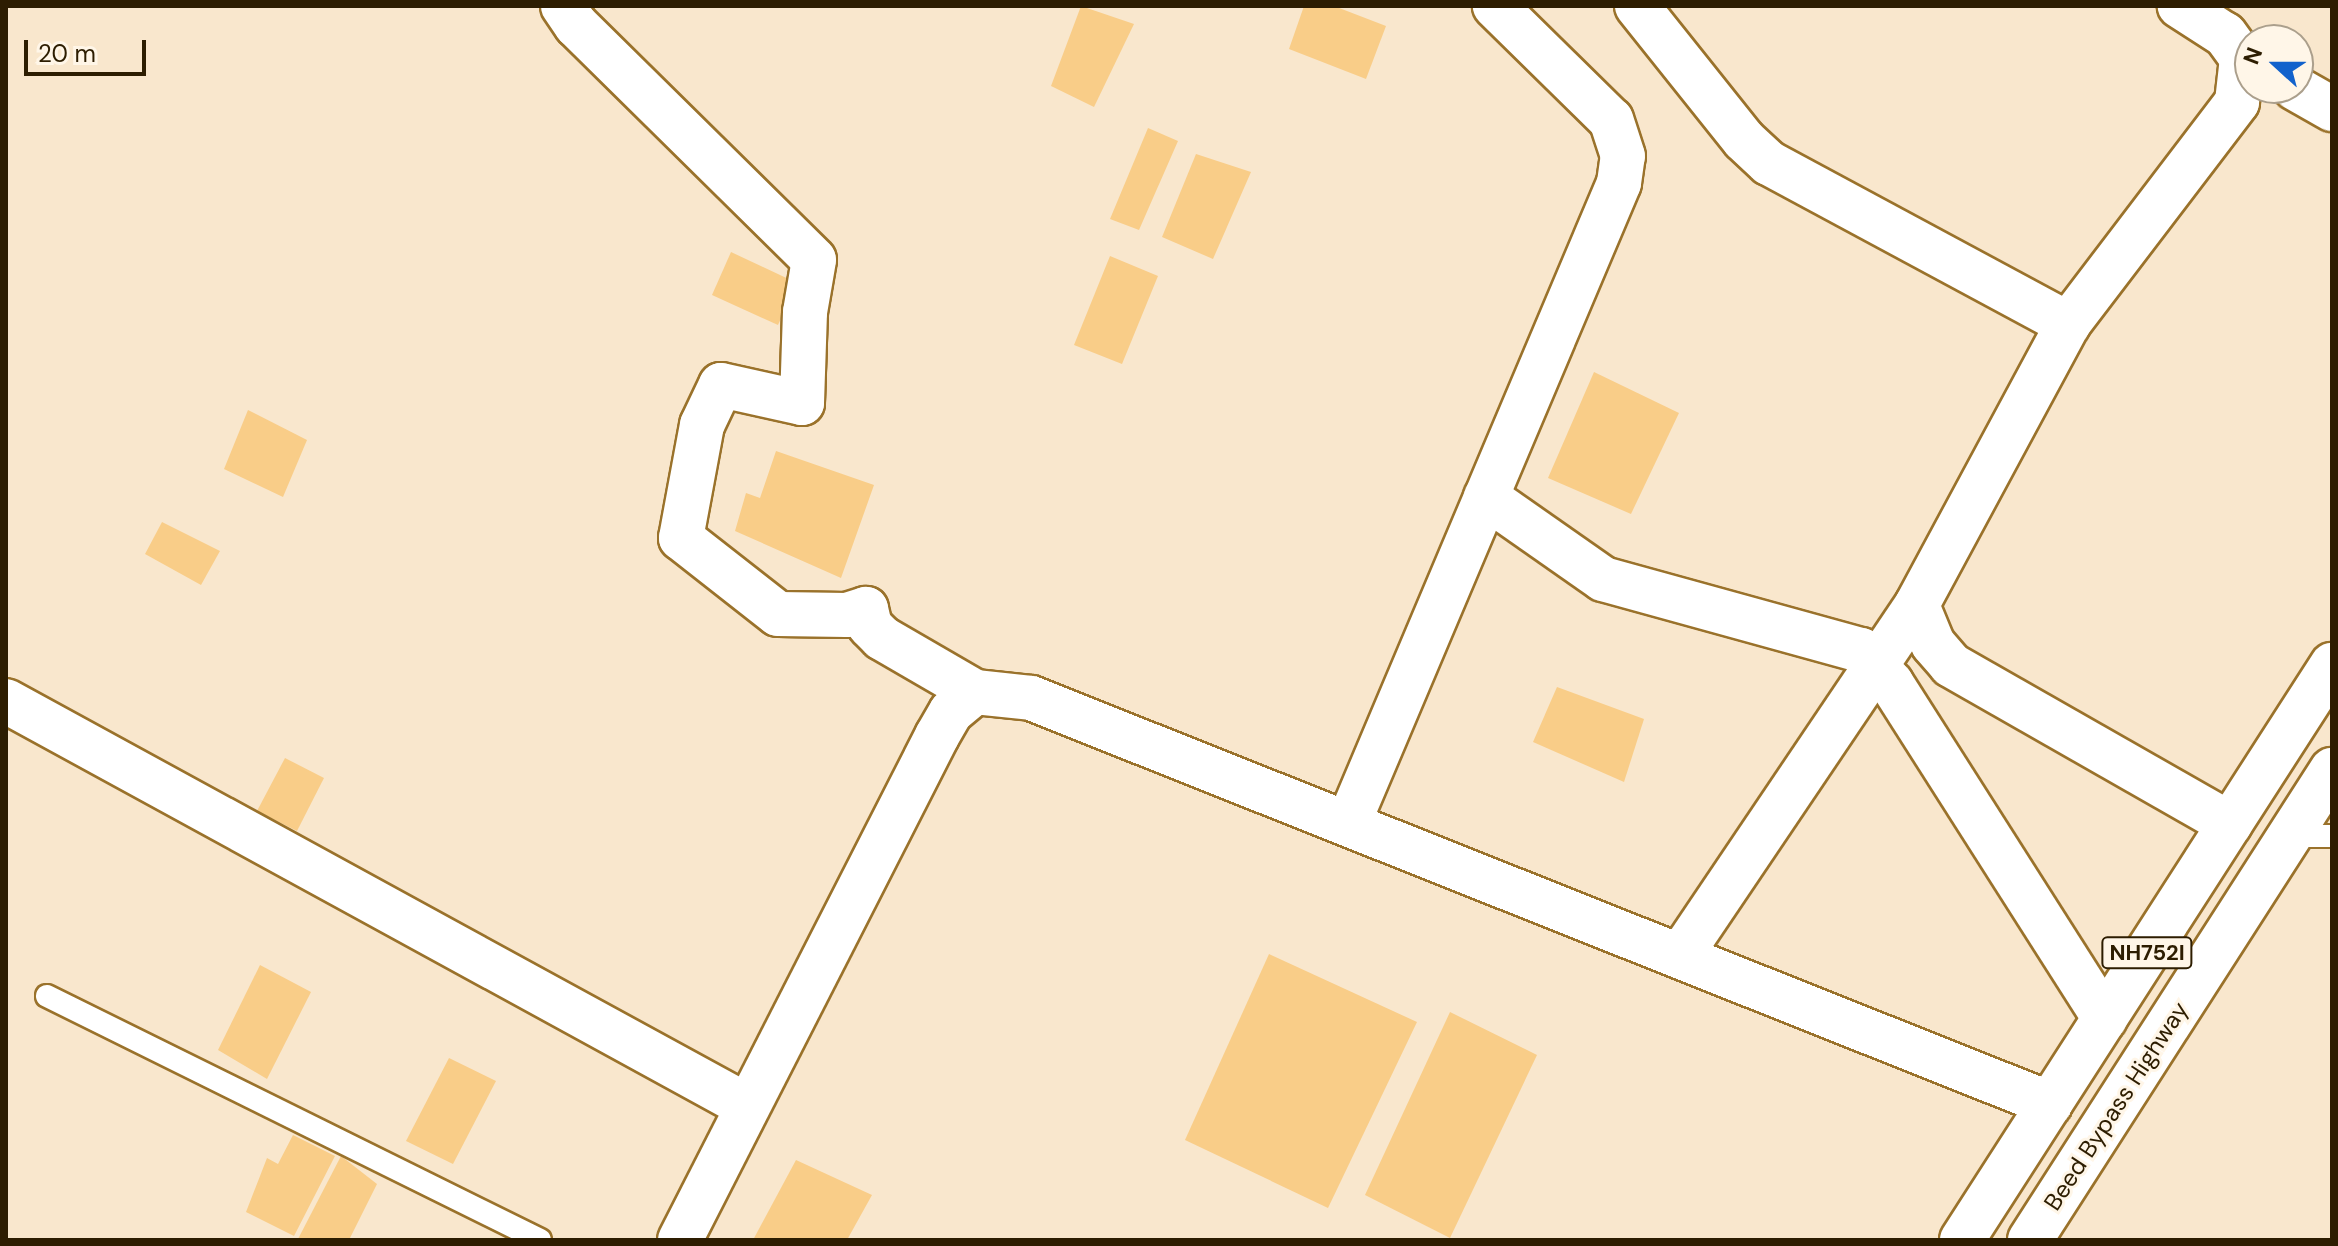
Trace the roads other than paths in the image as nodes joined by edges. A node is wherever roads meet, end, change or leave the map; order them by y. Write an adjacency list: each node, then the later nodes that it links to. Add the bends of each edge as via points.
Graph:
1 (563, 6): 14 (main road, via 576,25 814,260 805,312 802,403 721,385 702,425 681,538 778,614 847,615 866,609 870,626 882,638)
2 (1495, 6): 10 (main road, via 1611,120 1623,156 1619,183)
3 (1637, 6): 9 (main road, via 1744,140 1769,163)
4 (2180, 6): 5 (main road)
5 (2234, 46)
6 (2314, 99): 8 (main road)
7 (2235, 104): 9 (main road)
8 (2332, 109)
9 (2068, 324): 11 (main road)
10 (1486, 497): 12 (main road, via 1603,579 1843,643); 17 (main road)
11 (1917, 605): 12 (main road); 18 (main road, via 1933,644 1951,665)
12 (1877, 665): 20 (main road); 22 (main road)
13 (2332, 665): 18 (main road, NH752I)
14 (975, 692): 17 (main road, via 1031,698); 24 (main road, via 951,712 937,736)
15 (6, 701): 24 (main road)
16 (2332, 770): 19 (main road, Beed Bypass Highway / NH752I)
17 (1348, 824): 20 (main road)
18 (2230, 824): 22 (main road, NH752I)
19 (2311, 836): 28 (main road, Beed Bypass Highway / NH752I)
20 (1680, 956): 23 (main road)
21 (47, 996): 25 (lane)
22 (2105, 1019): 23 (main road, NH752I)
23 (2050, 1104): 27 (main road, NH752I)
24 (745, 1105): 26 (main road)
25 (540, 1240)
26 (680, 1240)
27 (1962, 1240)
28 (2030, 1240)

